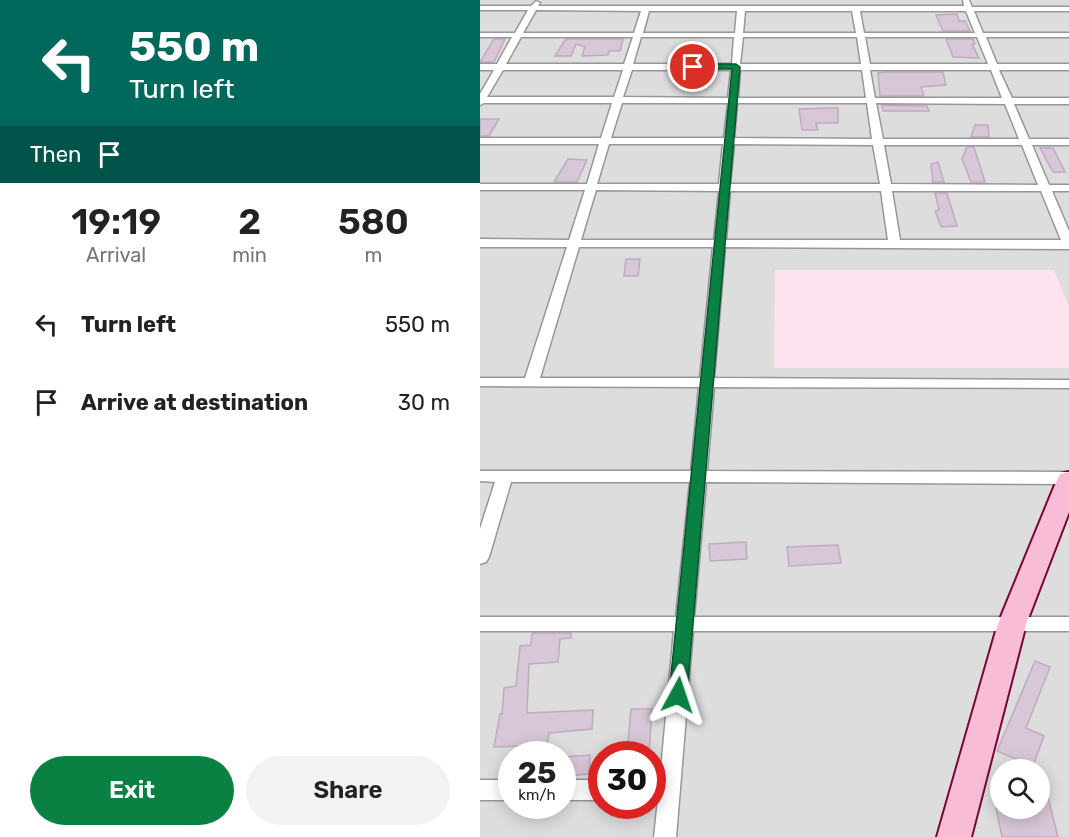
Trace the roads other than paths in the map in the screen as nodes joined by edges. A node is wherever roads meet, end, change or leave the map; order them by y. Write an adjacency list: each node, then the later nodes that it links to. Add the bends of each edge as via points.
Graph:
1 (716, 0): 7 (street)
2 (535, 4): 5 (street); 6 (street); 12 (street)
3 (674, 4): 6 (street); 7 (street)
4 (967, 4): 9 (street); 10 (street); 16 (street)
5 (480, 8)
6 (646, 8): 13 (street)
7 (725, 9): 8 (street)
8 (741, 9): 9 (street); 14 (street)
9 (856, 9): 15 (street)
10 (1069, 9)
11 (480, 34): 12 (street)
12 (518, 35): 13 (street); 19 (street)
13 (638, 35): 14 (street); 20 (street)
14 (739, 35): 15 (street); 21 (street)
15 (860, 35): 16 (street); 22 (street)
16 (980, 35): 17 (street); 23 (street)
17 (1069, 35)
18 (480, 66): 19 (street)
19 (500, 67): 20 (street); 26 (street)
20 (628, 67): 21 (street); 25 (street)
21 (736, 67): 22 (street); 27 (street)
22 (865, 67): 23 (street); 28 (street)
23 (994, 67): 24 (street); 29 (street)
24 (1069, 67)
25 (618, 100): 26 (street); 27 (street); 32 (street)
26 (480, 101)
27 (733, 101): 28 (street); 33 (street)
28 (871, 101): 29 (street); 34 (street)
29 (1008, 101): 30 (street); 35 (street)
30 (1069, 101)
31 (480, 141): 32 (street)
32 (606, 141): 33 (street); 38 (street)
33 (729, 142): 34 (street); 39 (street)
34 (878, 142): 35 (street); 40 (street)
35 (1026, 142): 36 (street); 41 (street)
36 (1069, 142)
37 (480, 188): 38 (street)
38 (591, 188): 39 (street); 44 (street)
39 (725, 188): 40 (street); 45 (street)
40 (885, 188): 41 (street); 46 (street)
41 (1045, 188): 42 (street); 47 (street)
42 (1069, 188)
43 (480, 243): 44 (street)
44 (574, 243): 45 (street); 49 (street)
45 (720, 244): 46 (street); 50 (street)
46 (895, 244): 47 (street)
47 (1069, 244)
48 (480, 382): 49 (street)
49 (531, 382): 50 (street)
50 (707, 383): 51 (street); 54 (street)
51 (1069, 384)
52 (480, 477): 53 (street)
53 (504, 477): 54 (street); 56 (street)
54 (698, 477): 55 (street); 58 (street)
55 (1069, 479): 59 (street)
56 (480, 557)
57 (480, 624): 58 (street)
58 (685, 624): 59 (street); 61 (street)
59 (1012, 624): 60 (street); 66 (street)
60 (1069, 624)
61 (666, 755)
62 (480, 790): 63 (street)
63 (498, 790)
64 (663, 819): 65 (street)
65 (665, 837)
66 (954, 837)

